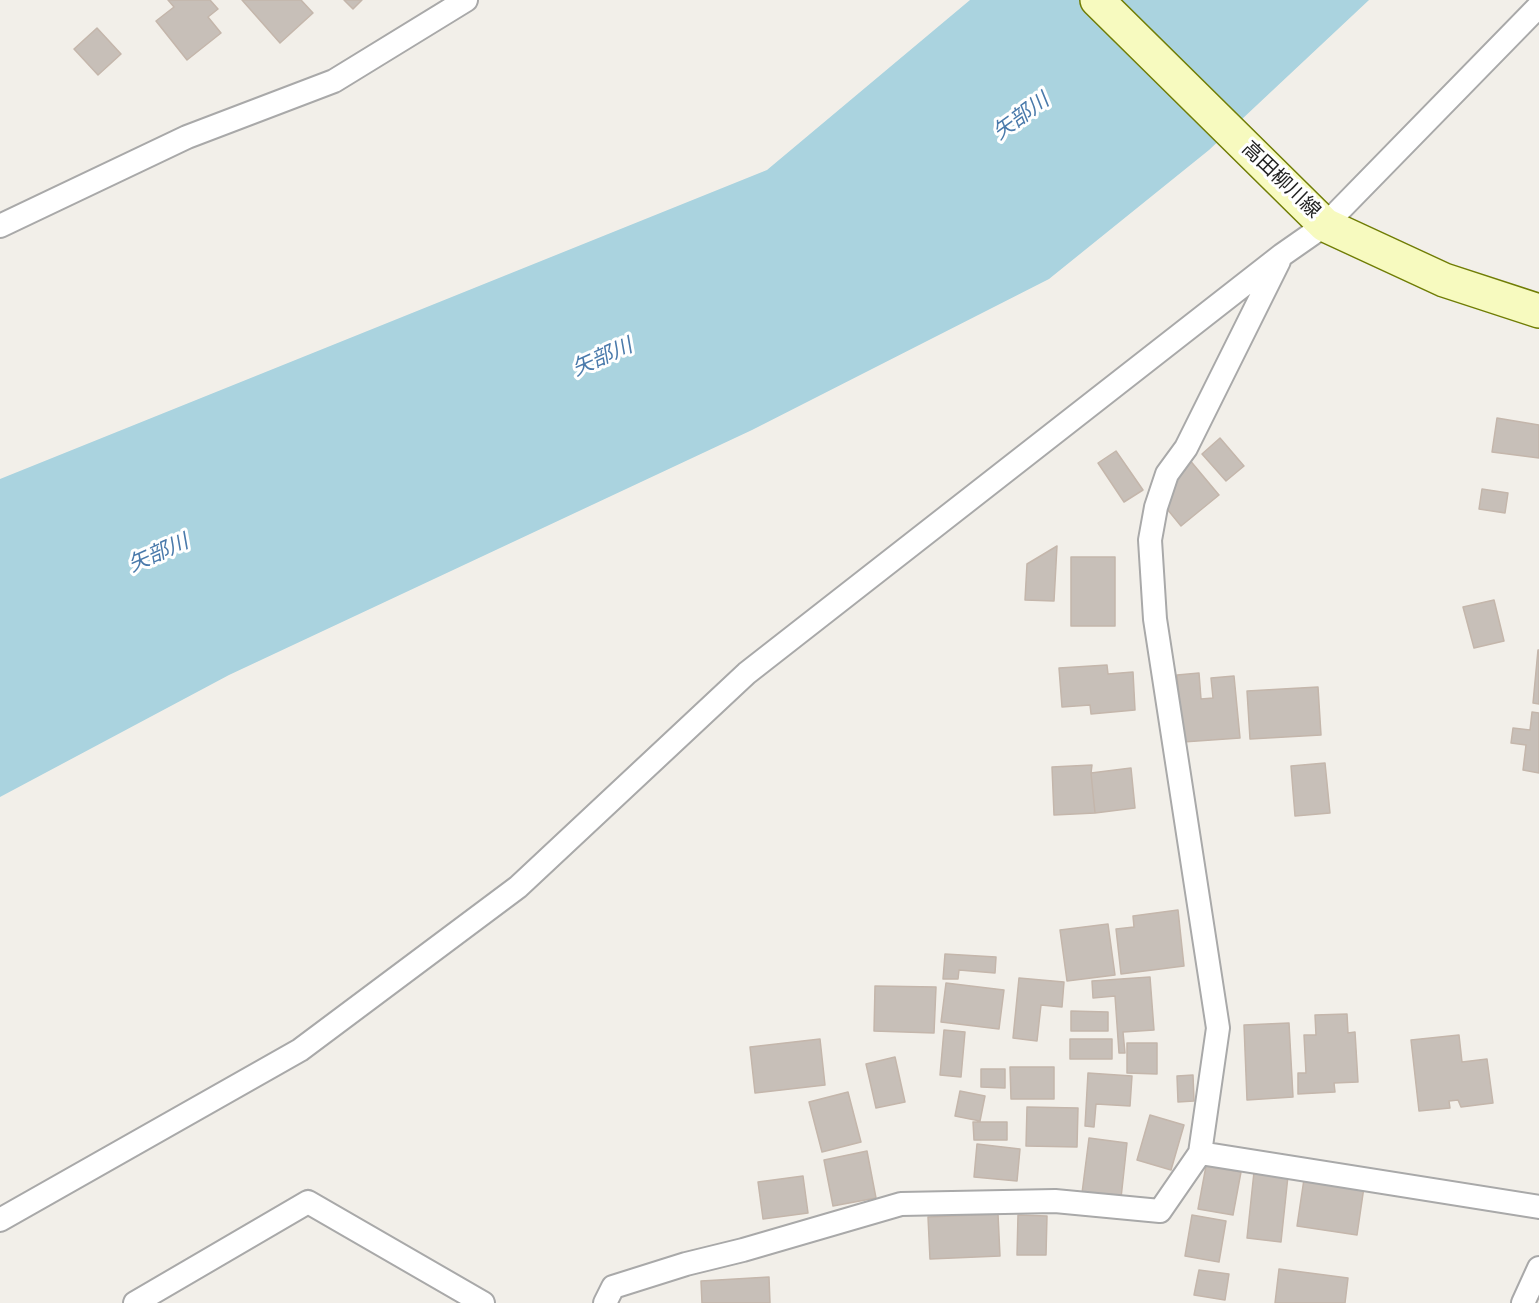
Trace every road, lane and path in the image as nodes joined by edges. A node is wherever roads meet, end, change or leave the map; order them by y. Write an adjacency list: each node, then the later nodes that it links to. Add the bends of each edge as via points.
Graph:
1 (466, 0): 6 (street, via 334,81 187,137)
2 (1096, 0): 5 (main road, 高田柳川線)
3 (1539, 6): 4 (street)
4 (1528, 27): 5 (street)
5 (1318, 218): 7 (street); 8 (main road, 高田柳川線, via 1444,280)
6 (0, 226)
7 (1282, 255): 9 (street, via 1186,448 1167,474 1150,540 1155,620 1218,1028); 11 (street, via 747,673 518,887 300,1050)
8 (1539, 311)
9 (1200, 1154): 10 (street); 15 (street, via 1160,1211 1055,1201 901,1204 613,1287)
10 (1539, 1208)
11 (0, 1220)
12 (1539, 1268): 16 (street)
13 (135, 1303): 14 (street, via 308,1202)
14 (483, 1303)
15 (605, 1303)
16 (1522, 1303)

